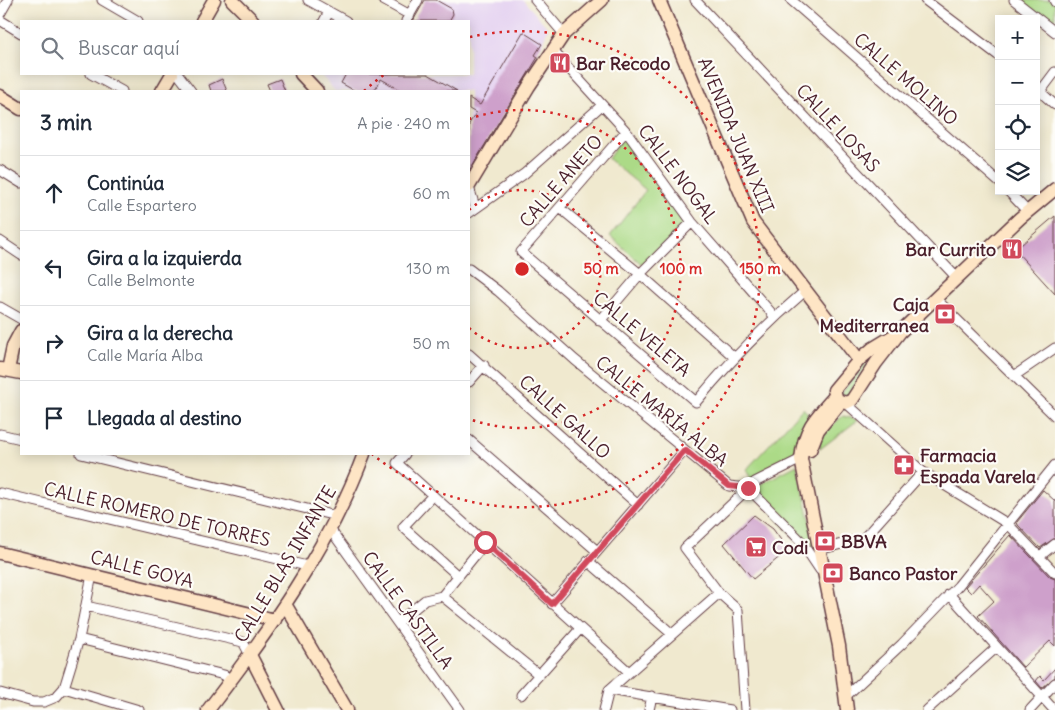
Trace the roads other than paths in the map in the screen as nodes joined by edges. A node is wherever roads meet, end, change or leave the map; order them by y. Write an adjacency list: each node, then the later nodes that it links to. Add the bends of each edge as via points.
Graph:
1 (8, 0): 16 (street)
2 (102, 0): 19 (street)
3 (214, 0): 20 (street)
4 (308, 0): 15 (street)
5 (383, 0): 17 (street)
6 (418, 0): 17 (street)
7 (535, 0): 26 (street)
8 (602, 0): 26 (street)
9 (659, 0): 62 (street, AVENIDA JUAN XIII, via 754,222)
10 (695, 0): 61 (street, CALLE LOSAS)
11 (791, 0): 46 (street, CALLE MOLINO)
12 (925, 0): 28 (street)
13 (1015, 0): 25 (street)
14 (239, 3): 21 (street)
15 (329, 12): 22 (street); 23 (street)
16 (0, 14)
17 (408, 18)
18 (0, 20): 24 (street)
19 (136, 20)
20 (203, 20)
21 (252, 20)
22 (325, 20)
23 (344, 20)
24 (20, 32)
25 (1055, 32)
26 (564, 34): 27 (street)
27 (553, 51): 41 (street, CALLE NOGAL); 48 (street)
28 (995, 53)
29 (1055, 72): 34 (street)
30 (94, 75): 35 (street)
31 (171, 75): 36 (street)
32 (179, 75): 37 (street)
33 (302, 75): 38 (street)
34 (1040, 88)
35 (120, 90)
36 (163, 90)
37 (190, 90)
38 (316, 90)
39 (1040, 92): 42 (street)
40 (0, 96): 43 (street)
41 (602, 105): 44 (street, CALLE NOGAL); 53 (street, via 524,174)
42 (1055, 105)
43 (20, 107)
44 (626, 131): 52 (street, CALLE ANETO); 55 (street, CALLE NOGAL)
45 (0, 170): 47 (street)
46 (995, 178)
47 (20, 182)
48 (470, 184)
49 (470, 194): 53 (street)
50 (1053, 194): 54 (street)
51 (1012, 195): 54 (street)
52 (560, 208): 57 (street, CALLE ANETO); 60 (street)
53 (472, 210)
54 (1027, 211): 61 (street)
55 (692, 222): 60 (street); 65 (street, CALLE NOGAL)
56 (0, 242): 58 (street)
57 (521, 252): 67 (street, CALLE VELETA)
58 (20, 254)
59 (470, 271): 85 (street, CALLE MARÍA ALBA)
60 (640, 274): 67 (street); 72 (street)
61 (957, 278): 63 (street)
62 (805, 291): 65 (street); 69 (street, AVENIDA JUAN XIII)
63 (936, 299): 73 (street); 78 (street)
64 (0, 307): 66 (street)
65 (775, 317): 72 (street)
66 (20, 318)
67 (600, 321): 72 (street, CALLE VELETA, via 696,402)
68 (20, 333): 75 (street)
69 (850, 347): 73 (street, AVENIDA JUAN XIII); 76 (street, via 852,362)
70 (1055, 348): 78 (street)
71 (470, 355): 74 (street, CALLE GALLO)
72 (734, 357)
73 (868, 357): 76 (street); 80 (street, via 856,395)
74 (484, 365): 79 (street); 96 (street, CALLE GALLO)
75 (4, 369): 77 (street)
76 (849, 371): 80 (street, via 834,390)
77 (20, 373)
78 (1014, 376): 81 (street)
79 (470, 381)
80 (841, 400): 89 (street, via 808,428); 91 (street); 95 (street, via 810,444)
81 (1055, 416)
82 (0, 434): 83 (street)
83 (20, 439)
84 (470, 441): 103 (street)
85 (685, 450): 92 (street, CALLE MARÍA ALBA, via 729,486); 96 (street)
86 (85, 455): 97 (street)
87 (360, 455): 97 (street, CALLE BLAS INFANTE, via 348,495)
88 (404, 455): 94 (street, via 397,463)
89 (801, 459): 92 (street); 95 (street, via 806,492)
90 (1055, 465): 98 (street)
91 (923, 472): 98 (street); 102 (street, via 864,538)
92 (748, 488): 111 (street, via 804,545); 112 (street, via 685,548)
93 (0, 493): 107 (street, CALLE ROMERO DE TORRES)
94 (433, 495): 100 (street); 110 (street, via 403,527)
95 (811, 499): 102 (street)
96 (638, 505): 103 (street)
97 (336, 516): 99 (street, CALLE BLAS INFANTE)
98 (1008, 524): 105 (street); 113 (street)
99 (330, 529): 107 (street, CALLE BLAS INFANTE); 119 (street, CALLE CASTILLA)
100 (485, 542): 110 (street); 116 (street)
101 (1055, 544): 105 (street)
102 (820, 550): 111 (street)
103 (597, 551): 106 (street)
104 (0, 554): 109 (street, CALLE GOYA)
105 (1040, 556): 108 (street)
106 (588, 561): 116 (street); 121 (street)
107 (307, 566): 115 (street, CALLE BLAS INFANTE)
108 (1055, 573)
109 (92, 575): 117 (street); 118 (street, CALLE GOYA)
110 (457, 576): 114 (street)
111 (825, 580): 134 (street)
112 (718, 593): 121 (street); 145 (street, via 738,610)
113 (950, 594): 123 (street); 134 (street)
114 (442, 596): 119 (street, via 424,600); 126 (street)
115 (285, 604): 118 (street, CALLE BLAS INFANTE); 140 (street)
116 (552, 604): 120 (street)
117 (86, 606): 122 (street); 124 (street, via 242,642)
118 (275, 620): 124 (street, CALLE BLAS INFANTE)
119 (398, 622): 141 (street, CALLE CASTILLA)
120 (580, 629): 125 (street); 126 (street)
121 (672, 634): 125 (street)
122 (79, 639): 127 (street, via 224,675); 129 (street)
123 (997, 647): 135 (street); 147 (street)
124 (250, 655): 127 (street, CALLE BLAS INFANTE); 139 (street)
125 (629, 672): 130 (street)
126 (538, 674): 132 (street)
127 (231, 680): 138 (street, CALLE BLAS INFANTE)
128 (1055, 684): 135 (street)
129 (64, 688): 131 (street, via 56,697 44,702); 137 (street)
130 (609, 690): 133 (street); 142 (street)
131 (0, 693)
132 (521, 695)
133 (652, 696): 136 (street); 143 (street)
134 (846, 696): 146 (street)
135 (1041, 698): 148 (street); 149 (street)
136 (701, 707): 144 (street)
137 (139, 710)
138 (208, 710)
139 (278, 710)
140 (347, 710)
141 (460, 710)
142 (604, 710)
143 (649, 710)
144 (730, 710)
145 (745, 710)
146 (847, 710)
147 (927, 710)
148 (1030, 710)
149 (1054, 710)

